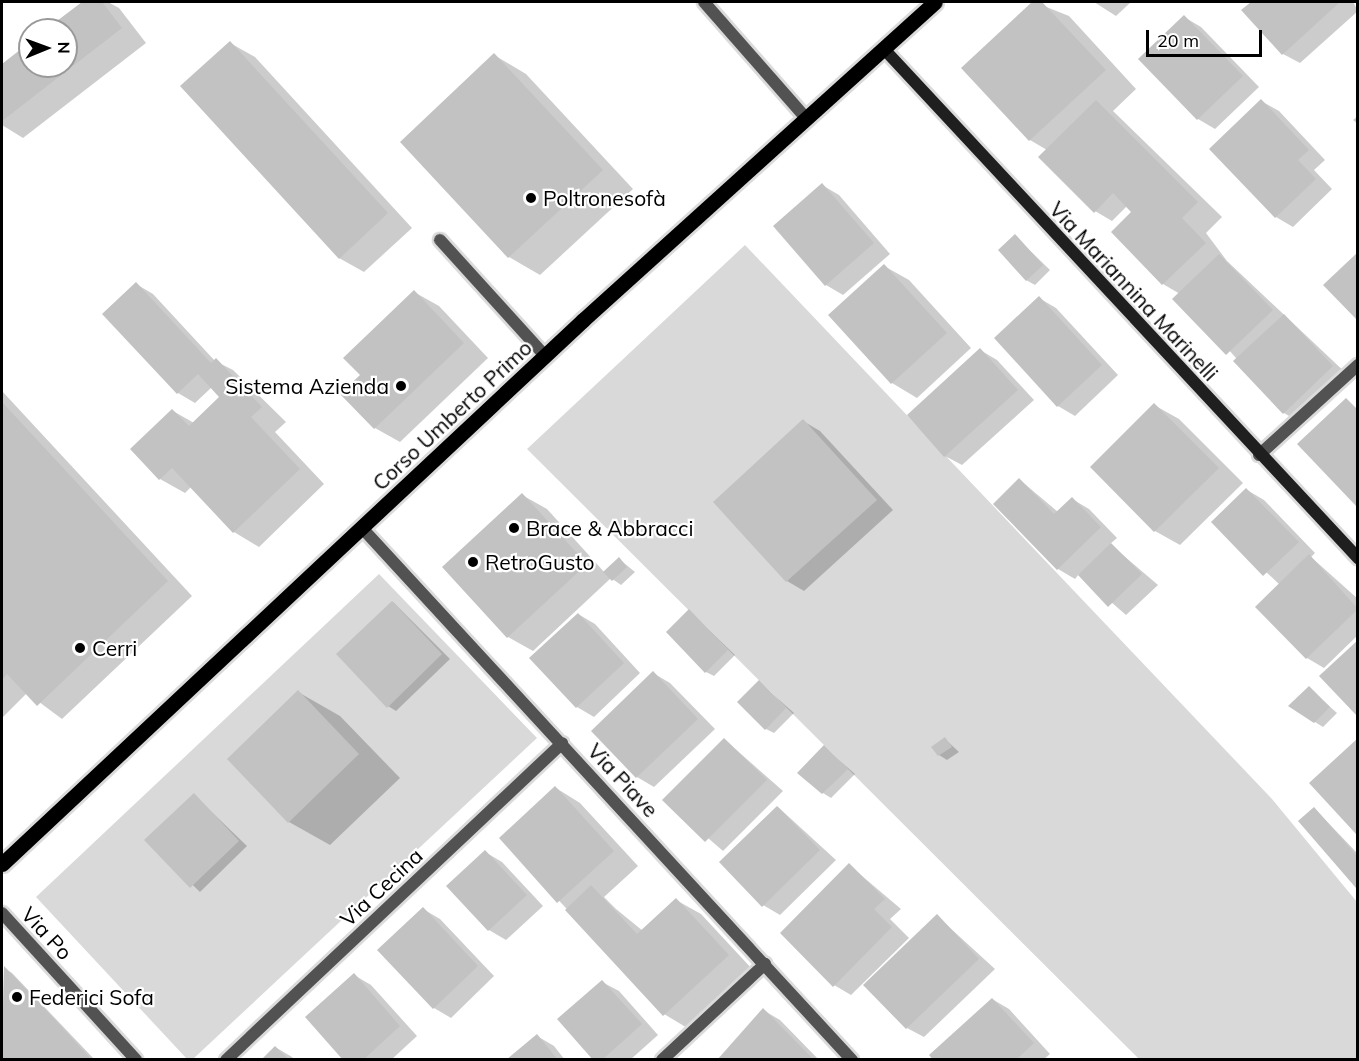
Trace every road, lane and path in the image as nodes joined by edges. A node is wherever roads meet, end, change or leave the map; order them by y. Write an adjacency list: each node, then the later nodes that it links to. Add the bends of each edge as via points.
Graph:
1 (704, 2): 4 (street)
2 (935, 2): 3 (main road, Corso Umberto Primo)
3 (884, 49): 4 (main road, Corso Umberto Primo); 8 (street, Via Mariannina Marinelli)
4 (806, 118): 6 (main road, Corso Umberto Primo)
5 (440, 240): 6 (street)
6 (545, 356): 9 (main road, Corso Umberto Primo)
7 (1358, 365): 8 (street)
8 (1259, 455): 10 (street, Via Mariannina Marinelli)
9 (363, 529): 11 (street, Via Piave); 12 (main road, Corso Umberto Primo)
10 (1358, 558)
11 (562, 743): 14 (street, Via Piave); 16 (street, Via Cecina)
12 (2, 864)
13 (2, 913): 15 (street, Via Po)
14 (765, 964): 17 (street); 18 (street, Via Piave)
15 (136, 1059)
16 (226, 1059)
17 (662, 1059)
18 (852, 1059)

